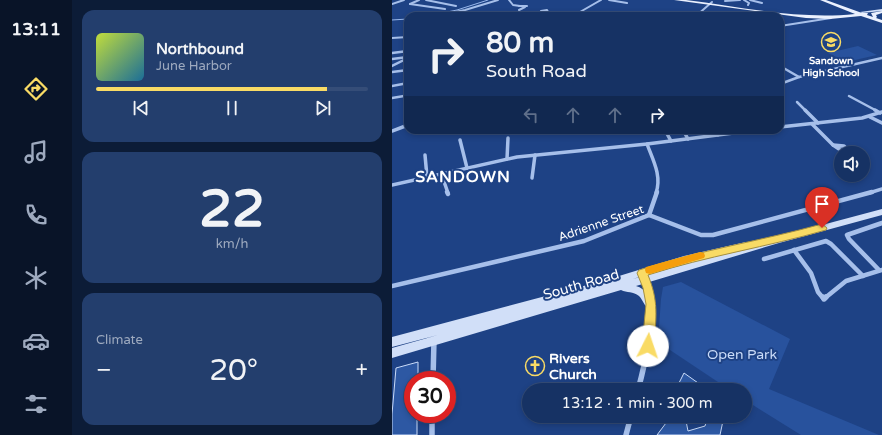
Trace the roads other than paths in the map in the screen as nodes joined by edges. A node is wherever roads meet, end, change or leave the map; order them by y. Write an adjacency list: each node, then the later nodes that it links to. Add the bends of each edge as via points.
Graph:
1 (404, 0): 18 (street)
2 (419, 0): 25 (street, via 410,4)
3 (426, 0): 25 (street, via 456,6)
4 (498, 0): 25 (street)
5 (509, 0): 22 (street, via 513,5)
6 (601, 0): 28 (street)
7 (609, 0): 16 (street)
8 (676, 0): 19 (main road)
9 (694, 0): 19 (main road)
10 (740, 0): 15 (street)
11 (744, 0): 21 (street)
12 (750, 0): 17 (street)
13 (822, 0): 23 (main road)
14 (830, 0): 33 (main road)
15 (725, 1)
16 (627, 2)
17 (762, 3)
18 (392, 4)
19 (711, 4): 29 (street); 30 (main road); 30 (main road)
20 (531, 5): 22 (street)
21 (748, 5)
22 (526, 7): 24 (street)
23 (840, 7): 33 (main road); 34 (main road, via 846,12)
24 (519, 10)
25 (452, 11): 27 (street)
26 (882, 11): 33 (street); 37 (main road, via 874,14)
27 (449, 12)
28 (581, 12)
29 (701, 12)
30 (776, 12)
31 (784, 13): 34 (main road)
32 (784, 13): 36 (main road, via 809,18)
33 (862, 13): 34 (main road); 35 (main road); 37 (main road)
34 (829, 16)
35 (844, 16): 36 (main road); 37 (main road)
36 (836, 17): 38 (street)
37 (879, 20)
38 (784, 26)
39 (404, 36): 40 (street)
40 (392, 38)
41 (404, 52): 42 (street)
42 (392, 53)
43 (404, 58): 45 (street)
44 (882, 58): 52 (street)
45 (392, 59)
46 (404, 60): 47 (street)
47 (394, 65): 50 (street)
48 (784, 68): 52 (street)
49 (404, 70): 50 (street)
50 (400, 71): 51 (street)
51 (392, 72)
52 (799, 77): 53 (street)
53 (784, 83)
54 (404, 84): 55 (street)
55 (392, 86)
56 (404, 95): 58 (street)
57 (849, 96): 60 (street)
58 (392, 98)
59 (797, 102): 62 (street)
60 (881, 113): 61 (street)
61 (870, 116): 62 (street); 63 (street)
62 (818, 123): 64 (street)
63 (882, 123)
64 (812, 124): 66 (street); 77 (street)
65 (404, 126): 67 (street)
66 (784, 128)
67 (392, 130)
68 (667, 134): 75 (street)
69 (685, 134): 73 (street)
70 (726, 134): 71 (street)
71 (718, 135): 73 (street)
72 (508, 138): 80 (street)
73 (688, 139): 75 (street)
74 (460, 140): 81 (street)
75 (671, 141): 76 (street)
76 (646, 144): 79 (street); 89 (street, via 658,174 659,184)
77 (833, 145)
78 (425, 155): 83 (street)
79 (535, 155): 80 (street); 84 (street)
80 (507, 159): 81 (street)
81 (467, 168): 82 (street)
82 (442, 174): 83 (street); 87 (street)
83 (427, 177): 85 (street)
84 (532, 178)
85 (392, 185)
86 (882, 189): 89 (street, Adrienne Street, via 713,235 701,235)
87 (448, 194)
88 (882, 212): 94 (street, South Road, via 778,240 758,242 684,259)
89 (649, 215): 96 (street, Adrienne Street, via 584,241)
90 (882, 223): 93 (street, via 847,235)
91 (794, 250): 92 (street); 95 (street, via 828,241); 95 (street, via 811,273 818,292 824,299 846,282)
92 (764, 259)
93 (881, 270): 95 (street)
94 (644, 276): 97 (street, South Road); 98 (street); 100 (street, South Road)
95 (863, 276)
96 (392, 286)
97 (618, 288): 98 (street, via 639,290); 99 (street, South Road)
98 (651, 306): 103 (street, via 648,346)
99 (434, 340): 101 (street, South Road); 102 (street)
100 (392, 342)
101 (392, 353)
102 (433, 371)
103 (640, 383)
104 (432, 423): 106 (street)
105 (629, 423): 107 (street)
106 (432, 435)
107 (626, 435)

